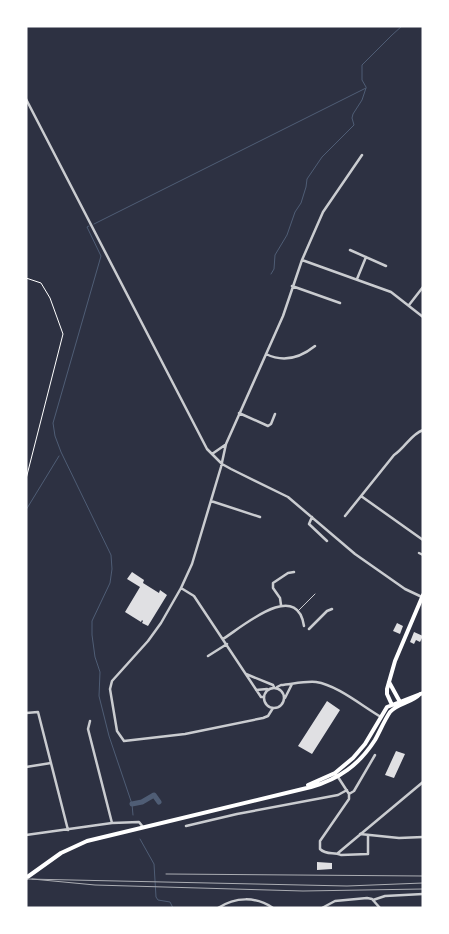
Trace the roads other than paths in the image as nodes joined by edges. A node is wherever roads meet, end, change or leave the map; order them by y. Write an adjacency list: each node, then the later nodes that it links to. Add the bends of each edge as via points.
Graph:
1 (26, 99): 19 (street, via 202,441)
2 (362, 155): 5 (street, via 323,212)
3 (350, 250): 4 (street)
4 (366, 257): 6 (street); 7 (street)
5 (302, 260): 7 (street); 8 (street)
6 (386, 266)
7 (357, 279): 11 (street, via 391,292)
8 (292, 286): 10 (street); 14 (street)
9 (423, 287): 11 (street)
10 (340, 303)
11 (409, 305): 12 (street)
12 (423, 317)
13 (315, 346): 14 (street, via 296,358 280,359)
14 (266, 354): 15 (street)
15 (239, 413): 16 (street, via 268,426); 18 (street)
16 (275, 414)
17 (423, 430): 21 (street, via 394,455)
18 (226, 444): 19 (street); 20 (street)
19 (212, 454): 20 (street)
20 (222, 464): 22 (street); 23 (street, via 280,492)
21 (361, 496): 24 (street); 26 (street)
22 (211, 501): 25 (street); 31 (street, via 192,564)
23 (312, 516): 27 (street, via 309,524); 33 (street, via 355,554 405,589)
24 (345, 516)
25 (260, 517)
26 (423, 540)
27 (327, 541)
28 (418, 553): 29 (street)
29 (423, 556)
30 (294, 572): 34 (street, via 273,583 272,588)
31 (181, 588): 39 (street, via 194,596); 53 (street, via 148,641 112,682 110,690 118,731 124,741 192,733 262,718)
32 (315, 594): 36 (lane)
33 (422, 596): 43 (main road)
34 (282, 604): 36 (street); 39 (street)
35 (332, 609): 38 (street)
36 (298, 611): 37 (street)
37 (304, 626)
38 (309, 629)
39 (223, 639): 40 (street)
40 (227, 644): 41 (street); 42 (street)
41 (208, 656)
42 (246, 674): 45 (street); 47 (street)
43 (389, 682): 51 (main road); 52 (main road, via 387,694)
44 (292, 684): 45 (street); 50 (street); 55 (street, via 321,683)
45 (275, 687): 46 (street); 50 (street, via 282,690)
46 (268, 689): 47 (street); 49 (street)
47 (256, 690): 49 (street)
48 (422, 695): 51 (main road)
49 (264, 697): 53 (street, via 268,706)
50 (285, 699): 53 (street, via 282,705)
51 (400, 703): 52 (main road)
52 (393, 706): 55 (main road, via 387,707); 56 (main road)
53 (274, 708)
54 (26, 713): 59 (street, via 38,712)
55 (381, 717): 56 (street); 61 (main road, via 360,750 348,764)
56 (386, 719): 62 (main road, via 367,752)
57 (90, 721): 67 (street, via 88,729)
58 (375, 755): 66 (street)
59 (51, 763): 60 (street); 70 (street)
60 (26, 767)
61 (335, 772): 62 (street); 64 (main road)
62 (338, 777): 64 (main road); 65 (street)
63 (423, 782): 71 (street)
64 (297, 790): 69 (main road)
65 (346, 790): 66 (street); 68 (street, via 338,795)
66 (349, 794): 75 (street, via 348,803 320,841 320,849 327,854)
67 (112, 823): 69 (street, via 139,822); 70 (street)
68 (186, 826)
69 (143, 827): 76 (main road, via 80,844 61,853)
70 (68, 830): 72 (street)
71 (360, 834): 73 (street); 75 (street)
72 (26, 835)
73 (368, 835): 74 (street); 75 (street, via 368,854)
74 (423, 837)
75 (338, 853)
76 (26, 878)
77 (423, 894): 78 (street, via 385,896)
78 (373, 900): 79 (street); 82 (street, via 338,900)
79 (376, 904): 83 (street); 84 (street)
80 (218, 908): 81 (street, via 240,900 258,901)
81 (273, 908)
82 (322, 908)
83 (371, 908)
84 (380, 908)

